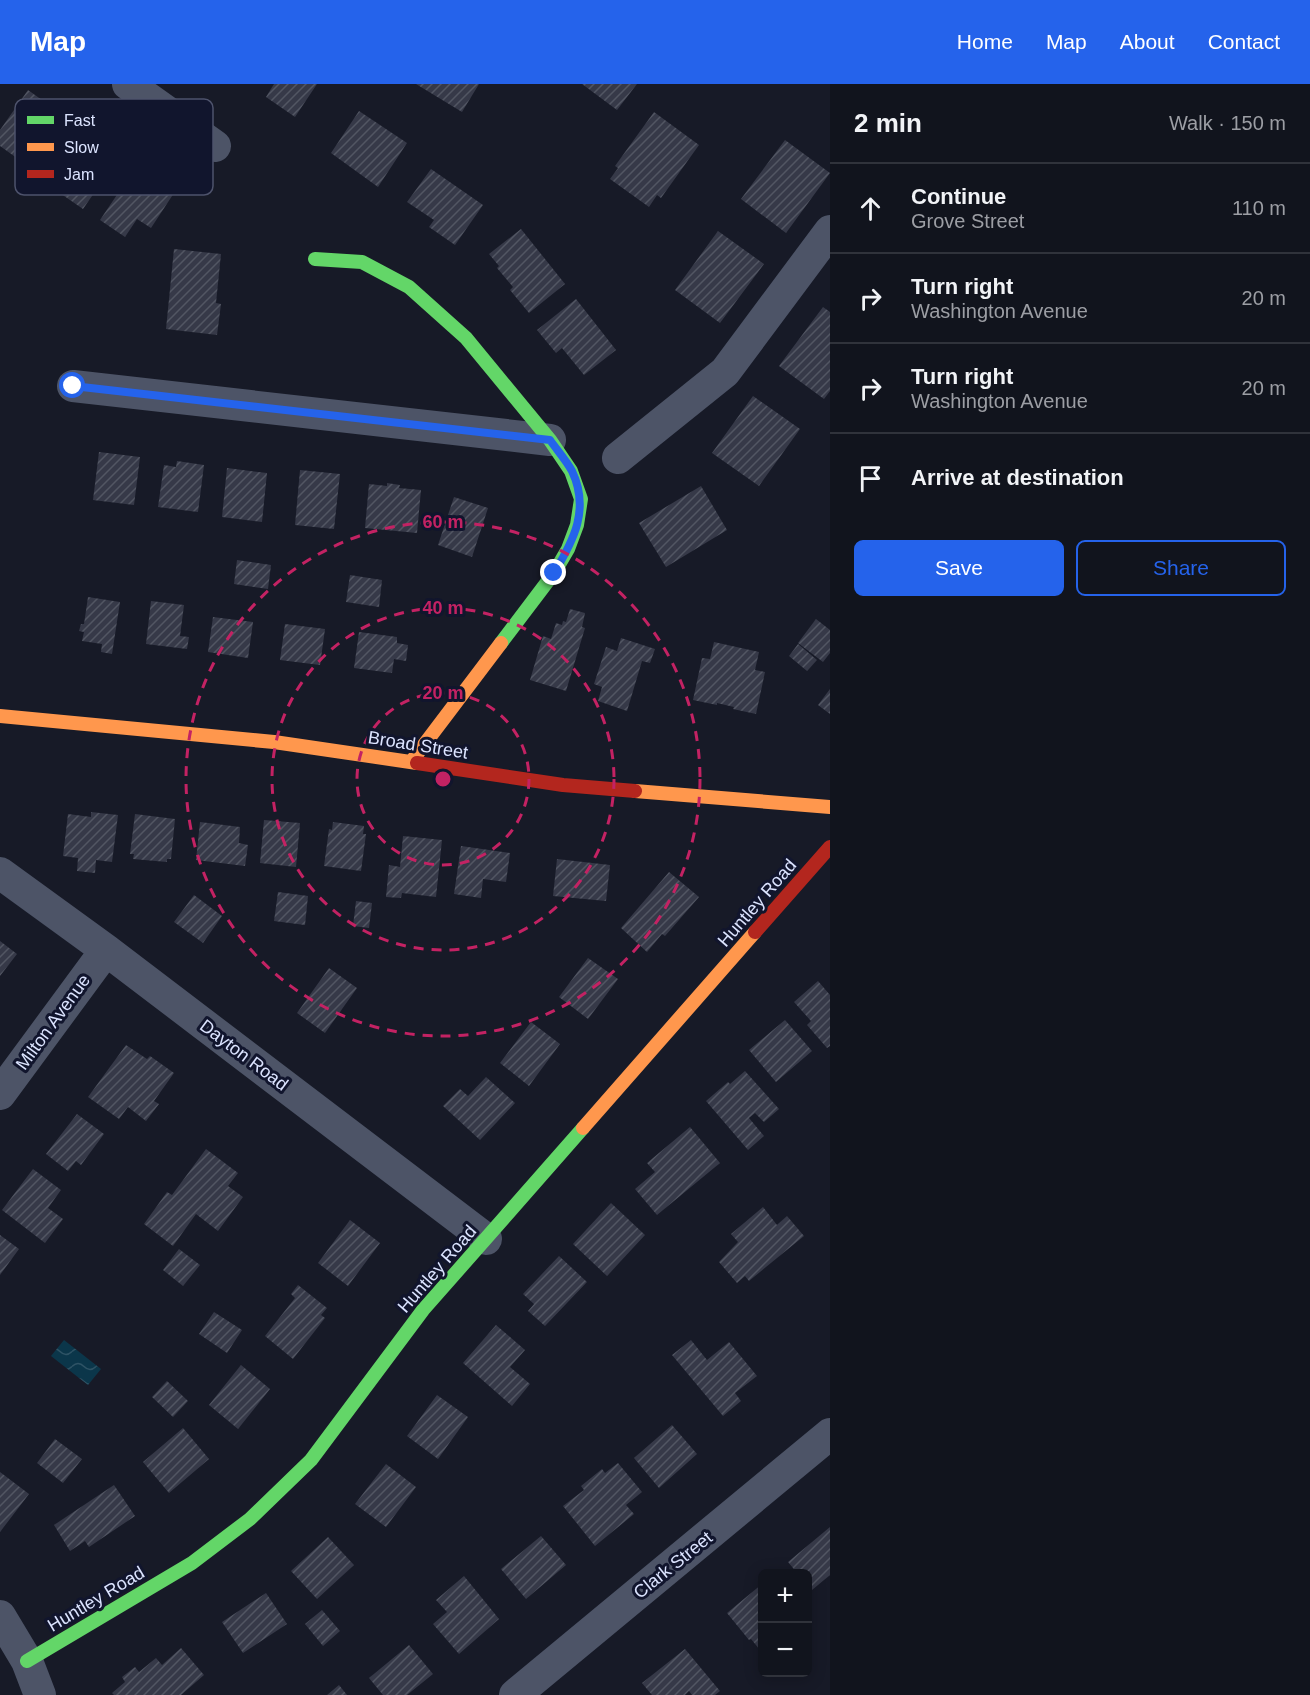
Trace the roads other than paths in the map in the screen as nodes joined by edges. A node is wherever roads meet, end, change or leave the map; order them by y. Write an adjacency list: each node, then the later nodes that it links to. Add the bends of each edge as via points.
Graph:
1 (128, 84): 2 (street)
2 (149, 99)
3 (830, 231): 7 (street, via 725,372)
4 (315, 259): 6 (street, via 362,262 409,287 466,338)
5 (73, 386): 6 (street)
6 (550, 440): 9 (street, via 572,471 581,499 578,525 568,549)
7 (618, 458)
8 (0, 716): 9 (street, Broad Street, via 274,742)
9 (411, 762): 10 (street, Broad Street, via 563,785)
10 (830, 807)
11 (830, 847): 15 (street, Huntley Road)
12 (0, 873): 13 (street, Dayton Road)
13 (106, 950): 14 (street, Milton Avenue); 15 (street, Dayton Road)
14 (0, 1094)
15 (486, 1239): 18 (street, Huntley Road, via 423,1310 311,1460 250,1519 192,1563)
16 (830, 1434): 20 (street, Clark Street)
17 (0, 1616): 18 (street)
18 (27, 1661): 19 (street)
19 (40, 1695)
20 (515, 1695)

